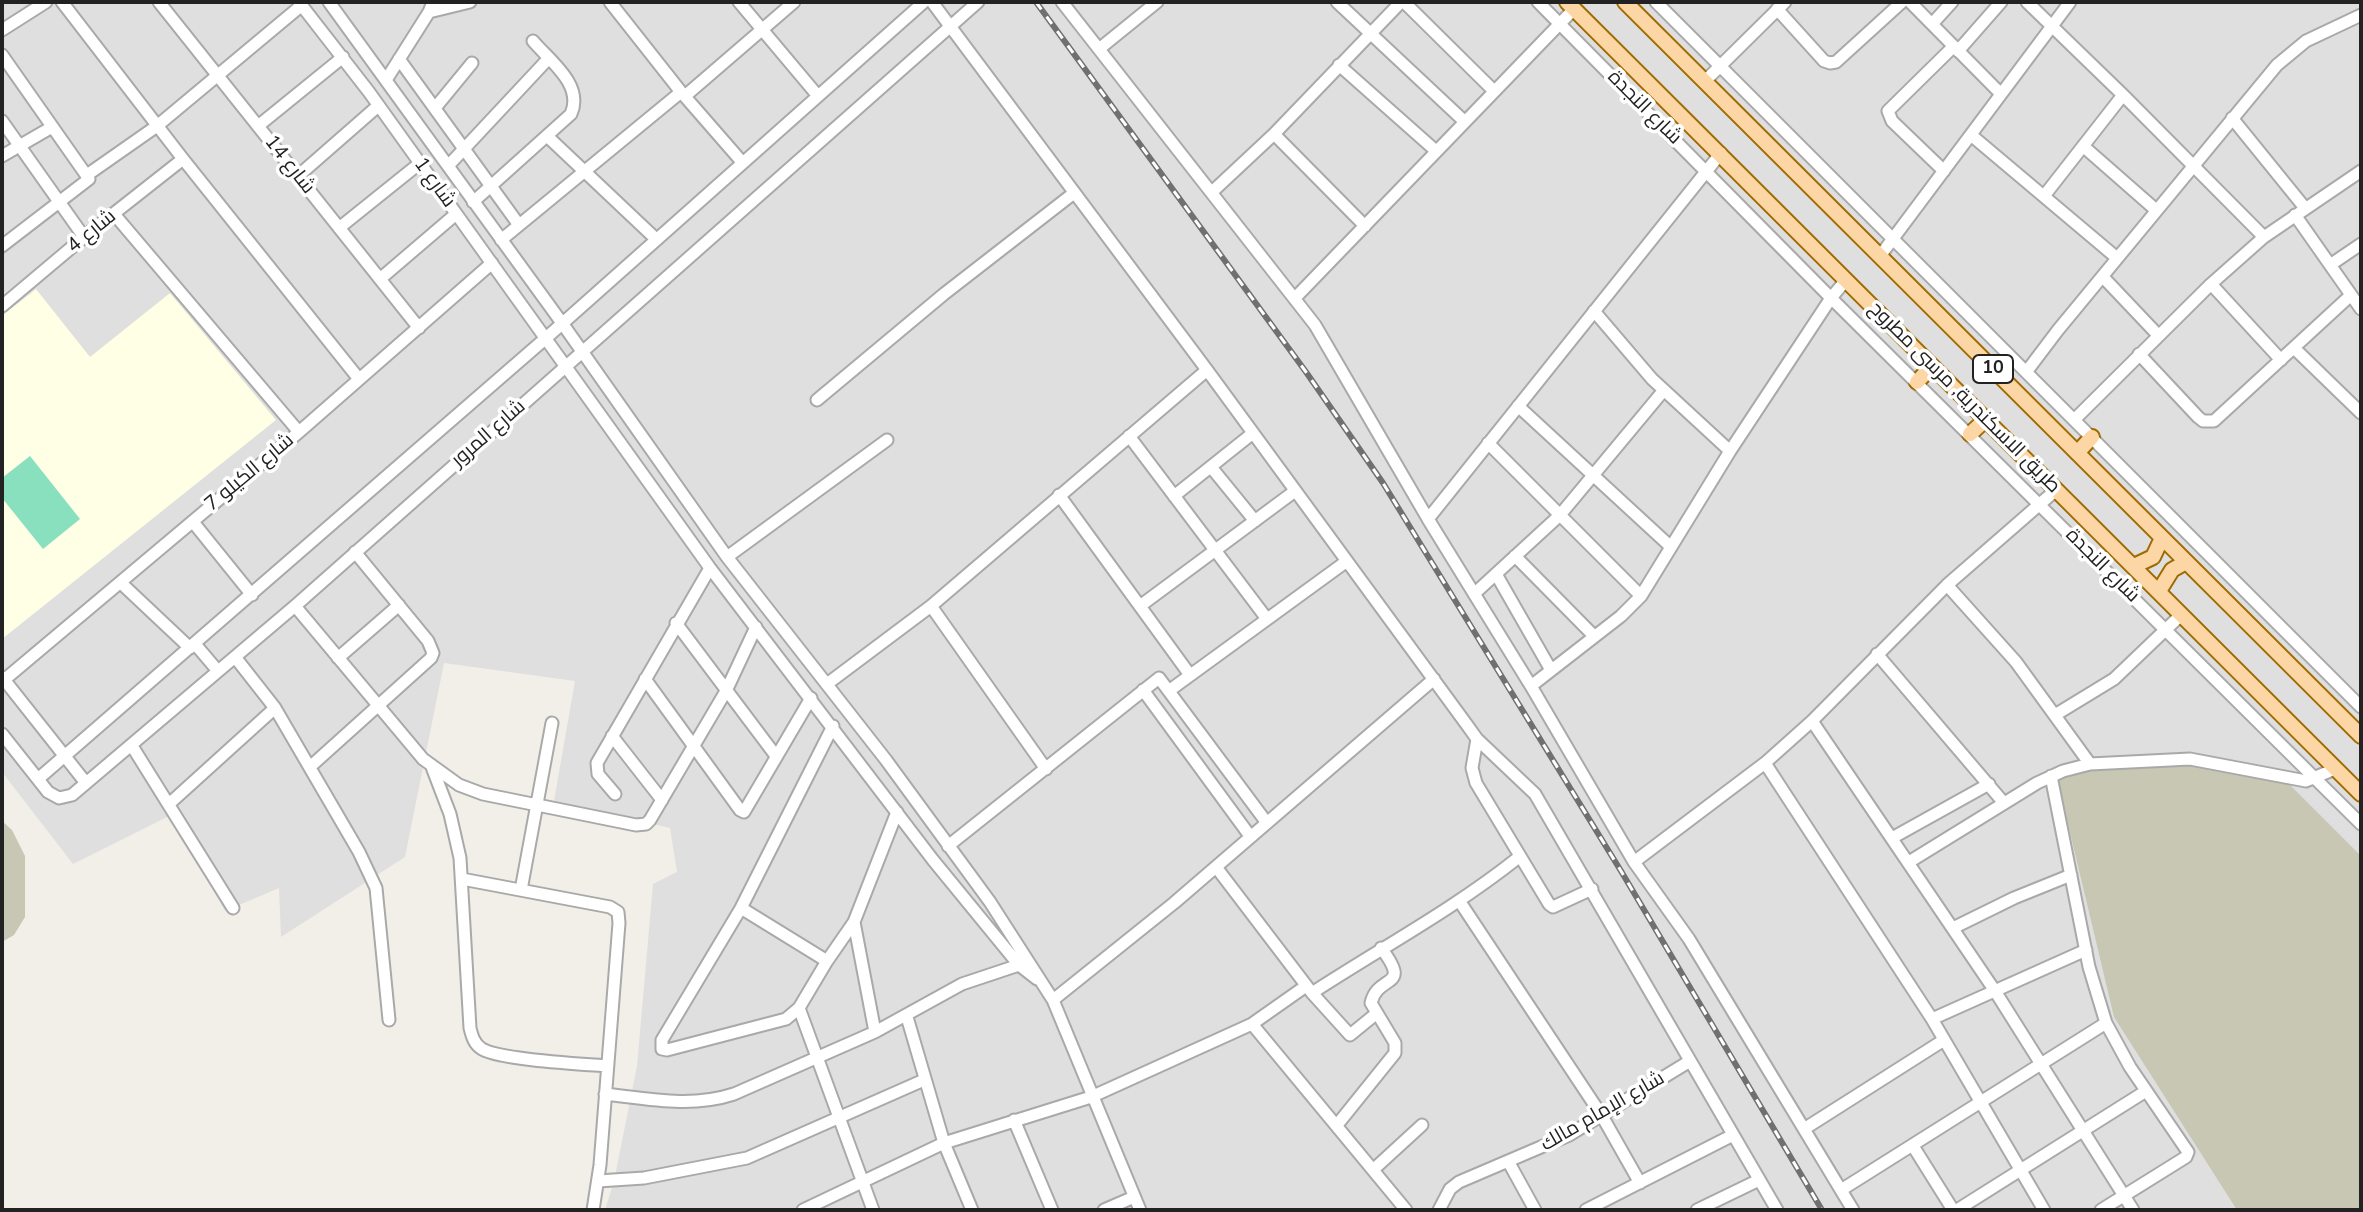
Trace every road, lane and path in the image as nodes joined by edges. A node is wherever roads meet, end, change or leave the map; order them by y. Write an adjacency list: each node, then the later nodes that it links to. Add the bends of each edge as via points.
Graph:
1 (46, 2): 35 (street)
2 (62, 2): 60 (street)
3 (159, 2): 47 (street, شارع 14)
4 (329, 2): 48 (street, شارع 1)
5 (470, 2): 28 (street)
6 (610, 2): 51 (street)
7 (739, 2): 34 (street)
8 (794, 2): 34 (street)
9 (924, 2): 54 (street, شارع المرور)
10 (932, 2): 32 (street)
11 (978, 2): 32 (street, شارع المرور)
12 (1062, 2): 39 (street)
13 (1157, 2): 39 (street)
14 (1337, 2): 36 (street)
15 (1402, 2): 36 (street); 50 (street)
16 (1538, 2): 30 (street, شارع النجدة)
17 (1625, 2): 49 (main road, طريق الاسكندرية, مرسى مطروح / 10)
18 (1656, 2): 46 (street)
19 (1902, 2): 27 (street, via 1830,63)
20 (1910, 2): 31 (street)
21 (1952, 2): 31 (street)
22 (2001, 2): 38 (street)
23 (2027, 2): 33 (street)
24 (2070, 2): 33 (street)
25 (300, 4): 41 (street, شارع 1); 47 (street)
26 (1571, 5): 30 (street); 70 (main road, طريق الاسكندرية, مرسى مطروح / 10)
27 (1781, 6): 46 (street)
28 (431, 7): 42 (street)
29 (2361, 15): 57 (street, via 2289,53)
30 (1560, 23): 50 (street); 78 (street, شارع النجدة)
31 (1932, 24): 38 (street)
32 (950, 26): 85 (street); 123 (street, شارع المرور)
33 (2051, 27): 52 (street); 53 (street)
34 (762, 29): 51 (street); 54 (street)
35 (2, 30)
36 (1369, 33): 45 (street); 59 (street)
37 (533, 41): 43 (street)
38 (1956, 48): 52 (street); 79 (street, via 1888,111)
39 (1099, 49): 84 (street)
40 (2, 55): 62 (street)
41 (343, 57): 55 (street, شارع 1); 61 (street)
42 (399, 59): 48 (street); 56 (street)
43 (548, 59): 65 (street, via 571,84 575,99 571,114); 68 (street)
44 (472, 63): 56 (street)
45 (1339, 65): 63 (street); 69 (street)
46 (1721, 66): 49 (street); 98 (street)
47 (218, 75): 60 (street); 61 (street, شارع 14)
48 (386, 80): 76 (street, شارع 1)
49 (1704, 82): 104 (main road, طريق الاسكندرية, مرسى مطروح / 10)
50 (1493, 90): 59 (street)
51 (683, 94): 73 (street); 77 (street)
52 (2001, 94): 64 (street)
53 (2123, 95): 67 (street); 75 (street)
54 (818, 96): 73 (street, شارع المرور)
55 (378, 106): 74 (street, شارع 1); 82 (street)
56 (435, 108): 68 (street)
57 (2232, 118): 75 (street); 89 (street)
58 (2, 121): 66 (street)
59 (1464, 121): 69 (street)
60 (157, 126): 72 (street); 81 (street)
61 (258, 126): 82 (street, شارع 14)
62 (52, 127): 66 (street); 81 (street)
63 (1274, 134): 84 (street); 95 (street)
64 (1971, 135): 79 (street); 86 (street)
65 (547, 136): 77 (street); 83 (street)
66 (18, 146): 71 (street); 87 (street)
67 (2083, 146): 86 (street); 90 (street)
68 (464, 149): 76 (street); 83 (street)
69 (1436, 151): 95 (street)
70 (1721, 153): 78 (street); 110 (main road, طريق الاسكندرية, مرسى مطروح / 10)
71 (2, 156)
72 (183, 159): 91 (street, شارع 4); 130 (street)
73 (742, 162): 100 (street, شارع المرور)
74 (420, 163): 92 (street, شارع 1); 96 (street)
75 (2194, 164): 90 (street); 99 (street)
76 (448, 166): 88 (street, شارع 1)
77 (585, 171): 94 (street); 100 (street)
78 (1707, 171): 114 (street, شارع النجدة); 117 (street)
79 (1944, 171): 98 (street)
80 (2361, 171): 89 (street)
81 (87, 175): 87 (street, via 89,179)
82 (298, 176): 96 (street, شارع 14)
83 (491, 186): 88 (street); 94 (street)
84 (1212, 192): 113 (street)
85 (1074, 193): 128 (street); 133 (street)
86 (2044, 196): 105 (street)
87 (58, 202): 97 (street); 103 (street)
88 (473, 202): 101 (street, شارع 1)
89 (2305, 208): 93 (street)
90 (2156, 210): 105 (street)
91 (114, 214): 97 (street, شارع 4); 138 (street)
92 (456, 214): 106 (street, شارع 1); 109 (street)
93 (2295, 215): 99 (street); 107 (street)
94 (519, 225): 101 (street)
95 (1365, 226): 113 (street)
96 (339, 228): 109 (street, شارع 14)
97 (84, 237): 115 (street, شارع 4)
98 (1893, 237): 104 (street); 129 (street)
99 (2264, 237): 111 (street)
100 (656, 239): 118 (street, شارع المرور)
101 (501, 240): 118 (street, شارع 1)
102 (2361, 244): 107 (street)
103 (2, 246)
104 (1880, 256): 146 (main road, طريق الاسكندرية, مرسى مطروح / 10)
105 (2117, 258): 108 (street)
106 (492, 263): 119 (street, شارع الكيلو 7); 121 (street, شارع 1)
107 (2330, 265): 112 (street)
108 (2103, 277): 120 (street); 129 (street)
109 (380, 279): 119 (street, شارع 14)
110 (1846, 280): 114 (street); 126 (main road, طريق الاسكندرية, مرسى مطروح / 10)
111 (2211, 284): 120 (street); 125 (street)
112 (2351, 295): 116 (street); 122 (street)
113 (1295, 298): 155 (street)
114 (1831, 298): 131 (street, شارع النجدة); 145 (street)
115 (2, 306)
116 (2361, 309)
117 (1594, 311): 132 (street); 134 (street)
118 (562, 323): 121 (street, شارع المرور); 123 (street, شارع 1)
119 (419, 328): 130 (street, شارع الكيلو 7)
120 (2158, 335): 124 (street)
121 (546, 338): 127 (street, شارع 1); 173 (street, شارع المرور)
122 (2294, 348): 125 (street); 135 (street)
123 (582, 353): 127 (street, شارع المرور); 163 (street, شارع 1)
124 (2139, 354): 125 (street, via 2208,423); 136 (street)
125 (2281, 360)
126 (1931, 367): 131 (main road); 137 (main road, طريق الاسكندرية, مرسى مطروح / 10)
127 (566, 368): 161 (street, شارع المرور); 167 (street, شارع 1)
128 (1207, 370): 139 (street); 141 (street)
129 (2027, 371): 136 (street)
130 (359, 379): 138 (street, شارع الكيلو 7)
131 (1917, 382): 140 (street, شارع النجدة)
132 (1664, 390): 145 (street); 148 (street)
133 (817, 400)
134 (1518, 406): 144 (street); 148 (street)
135 (2361, 413)
136 (2075, 419): 142 (street)
137 (1984, 421): 140 (main road); 149 (main road, طريق الاسكندرية, مرسى مطروح / 10)
138 (299, 432): 157 (street, شارع الكيلو 7)
139 (1253, 433): 147 (street); 150 (street)
140 (1970, 434): 153 (street, شارع النجدة)
141 (1129, 436): 151 (street); 152 (street)
142 (2092, 437): 146 (main road); 202 (street)
143 (887, 440): 163 (street)
144 (1488, 443): 154 (street); 155 (street)
145 (1730, 451): 159 (street)
146 (2077, 453): 158 (main road, طريق الاسكندرية, مرسى مطروح / 10)
147 (1211, 467): 152 (street); 156 (street)
148 (1594, 476): 154 (street); 159 (street)
149 (2056, 490): 153 (street); 166 (main road, طريق الاسكندرية, مرسى مطروح / 10)
150 (1295, 491): 156 (street); 164 (street)
151 (1059, 495): 177 (street); 178 (street)
152 (1174, 496): 160 (street)
153 (2040, 504): 170 (street); 183 (street, شارع النجدة)
154 (1560, 515): 162 (street); 174 (street)
155 (1428, 519): 172 (street)
156 (1255, 521): 160 (street)
157 (193, 522): 169 (street, شارع الكيلو 7); 173 (street)
158 (2162, 538): 165 (main road, طريق الاسكندرية, مرسى مطروح / 10); 166 (main road, via 2153,557)
159 (1671, 547): 174 (street)
160 (1215, 550): 178 (street); 180 (street)
161 (355, 552): 175 (street); 176 (street, شارع المرور)
162 (1515, 556): 168 (street); 184 (street)
163 (727, 557): 195 (street, شارع 1)
164 (1347, 561): 180 (street); 194 (street)
165 (2186, 562): 171 (main road, via 2172,570); 210 (main road, طريق الاسكندرية, مرسى مطروح / 10)
166 (2134, 566): 171 (main road, طريق الاسكندرية, مرسى مطروح / 10)
167 (710, 568): 181 (street); 182 (street, شارع 1)
168 (1496, 574): 172 (street); 189 (street)
169 (121, 583): 185 (street); 192 (street, شارع الكيلو 7)
170 (1947, 585): 186 (street); 204 (street)
171 (2159, 591): 179 (main road, طريق الاسكندرية, مرسى مطروح / 10)
172 (1474, 594): 196 (street)
173 (252, 595): 185 (street, شارع المرور)
174 (1641, 596): 184 (street)
175 (399, 605): 188 (street); 201 (street, via 433,653)
176 (295, 606): 187 (street, شارع المرور); 188 (street)
177 (931, 606): 195 (street); 220 (street)
178 (1140, 606): 191 (street)
179 (2182, 614): 183 (street); 221 (main road, طريق الاسكندرية, مرسى مطروح / 10)
180 (1267, 619): 191 (street)
181 (676, 623): 193 (street); 199 (street)
182 (756, 627): 199 (street); 200 (street, شارع 1)
183 (2166, 629): 204 (street, via 2114,679); 223 (street, شارع النجدة)
184 (1594, 636): 189 (street)
185 (193, 646): 190 (street); 215 (street, شارع المرور)
186 (1877, 654): 205 (street); 226 (street)
187 (235, 657): 190 (street, شارع المرور); 203 (street)
188 (338, 658): 201 (street)
189 (1551, 670): 196 (street)
190 (218, 671): 212 (street, شارع المرور)
191 (1190, 675): 198 (street)
192 (3, 678): 215 (street)
193 (645, 679): 209 (street); 213 (street)
194 (1434, 679): 211 (street); 234 (street)
195 (827, 684): 238 (street, شارع 1)
196 (1531, 686): 240 (street)
197 (1143, 690): 198 (street, via 1159,678); 220 (street); 236 (street)
198 (1170, 690): 234 (street)
199 (726, 691): 213 (street); 214 (street)
200 (811, 698): 207 (street, شارع 1); 214 (street)
201 (378, 706): 218 (street); 219 (street)
202 (2361, 707)
203 (275, 708): 218 (street); 231 (street)
204 (2055, 715): 217 (street)
205 (1812, 721): 216 (street); 237 (street)
206 (552, 723): 232 (street)
207 (833, 726): 233 (street, شارع 1); 249 (street)
208 (2, 734): 224 (street, شارع المرور)
209 (612, 736): 227 (street, via 596,769); 229 (street)
210 (2361, 736)
211 (1477, 739): 239 (street, via 1473,776); 245 (street, via 1535,794)
212 (132, 746): 225 (street, شارع المرور); 231 (street)
213 (695, 746): 214 (street, via 744,812); 229 (street)
214 (776, 756)
215 (65, 757): 224 (street, شارع المرور); 225 (street)
216 (1765, 763): 240 (street); 263 (street)
217 (2090, 764): 222 (street); 223 (street, via 2190,759 2297,780)
218 (311, 766): 264 (street, via 376,888)
219 (431, 766): 232 (street, via 469,790); 244 (street, via 454,828)
220 (1046, 769): 238 (street)
221 (2335, 769): 223 (street); 228 (main road, طريق الاسكندرية, مرسى مطروح / 10)
222 (2051, 776): 230 (street); 243 (street)
223 (2315, 777): 235 (street, شارع النجدة)
224 (38, 779): 225 (street, شارع المرور, via 59,798)
225 (86, 783)
226 (1989, 784): 230 (street); 237 (street)
227 (615, 794)
228 (2361, 794)
229 (662, 800): 232 (street, via 642,824)
230 (2004, 803): 241 (street)
231 (169, 804): 248 (street)
232 (536, 806): 246 (street)
233 (897, 812): 250 (street); 255 (street, شارع 1)
234 (1267, 823): 236 (street)
235 (2361, 824)
236 (1250, 836): 242 (street)
237 (1892, 838): 241 (street)
238 (948, 846): 256 (street, شارع 1)
239 (1519, 857): 245 (street, via 1553,907); 247 (street)
240 (1634, 862): 283 (street, via 1689,939)
241 (1909, 862): 251 (street)
242 (1216, 867): 257 (street); 259 (street)
243 (2071, 875): 251 (street); 253 (street)
244 (462, 879): 246 (street); 272 (street, via 473,1039 499,1054)
245 (1592, 889): 270 (street)
246 (521, 890): 272 (street, via 618,912)
247 (1460, 902): 252 (street); 278 (street)
248 (233, 908)
249 (741, 908): 254 (street); 260 (street, via 662,1040 662,1049 778,1022)
250 (854, 922): 254 (street); 267 (street)
251 (1953, 928): 258 (street)
252 (1381, 948): 257 (street); 261 (street, via 1395,972 1371,998)
253 (2086, 950): 258 (street); 265 (street)
254 (827, 961): 260 (street)
255 (1019, 965): 256 (street, شارع 1); 262 (street, via 962,984)
256 (1044, 984): 259 (street, شارع 1)
257 (1309, 990): 261 (street, via 1350,1035); 266 (street)
258 (1995, 991): 263 (street); 271 (street)
259 (1053, 1000): 276 (street, شارع 1)
260 (799, 1008): 269 (street)
261 (1377, 1013): 281 (street, via 1395,1043 1395,1053)
262 (907, 1017): 267 (street); 273 (street)
263 (1932, 1019): 268 (street)
264 (389, 1020)
265 (2106, 1023): 271 (street); 274 (street)
266 (1252, 1024): 276 (street); 281 (street)
267 (875, 1032): 269 (street)
268 (1944, 1040): 277 (street); 283 (street)
269 (818, 1058): 275 (street, via 711,1101); 279 (street)
270 (1690, 1061): 278 (street, شارع الإمام مالك); 285 (street)
271 (2042, 1062): 277 (street); 284 (street)
272 (607, 1066): 275 (street)
273 (924, 1080): 279 (street); 286 (street)
274 (2146, 1091): 284 (street); 296 (street, via 2187,1154)
275 (605, 1094): 292 (street)
276 (1091, 1097): 280 (street); 297 (street, شارع 1)
277 (1981, 1103): 287 (street); 290 (street)
278 (1602, 1116): 288 (street, شارع الإمام مالك); 294 (street)
279 (838, 1118): 292 (street, via 747,1158 644,1178); 293 (street)
280 (1014, 1120): 286 (street); 302 (street)
281 (1337, 1125): 289 (street)
282 (1422, 1125): 289 (street)
283 (1804, 1129): 295 (street)
284 (2083, 1130): 290 (street); 296 (street)
285 (1733, 1135): 291 (street); 294 (street)
286 (944, 1143): 293 (street); 301 (street)
287 (1913, 1146): 295 (street); 312 (street)
288 (1508, 1161): 306 (street, شارع الإمام مالك, via 1459,1182); 307 (street)
289 (1374, 1169): 305 (street)
290 (2020, 1170): 312 (street); 313 (street)
291 (1759, 1180): 309 (street); 310 (street)
292 (598, 1181): 298 (street)
293 (862, 1182): 299 (street); 300 (street)
294 (1640, 1183): 308 (street)
295 (1841, 1190): 311 (street)
296 (2124, 1195): 314 (street); 315 (street)
297 (1134, 1197): 303 (street); 304 (street, شارع 1)
298 (593, 1210)
299 (803, 1210)
300 (873, 1210)
301 (972, 1210)
302 (1052, 1210)
303 (1104, 1210)
304 (1140, 1210)
305 (1406, 1210)
306 (1439, 1210)
307 (1535, 1210)
308 (1586, 1210)
309 (1697, 1210)
310 (1777, 1210)
311 (1853, 1210)
312 (1955, 1210)
313 (2044, 1210)
314 (2101, 1210)
315 (2133, 1210)

